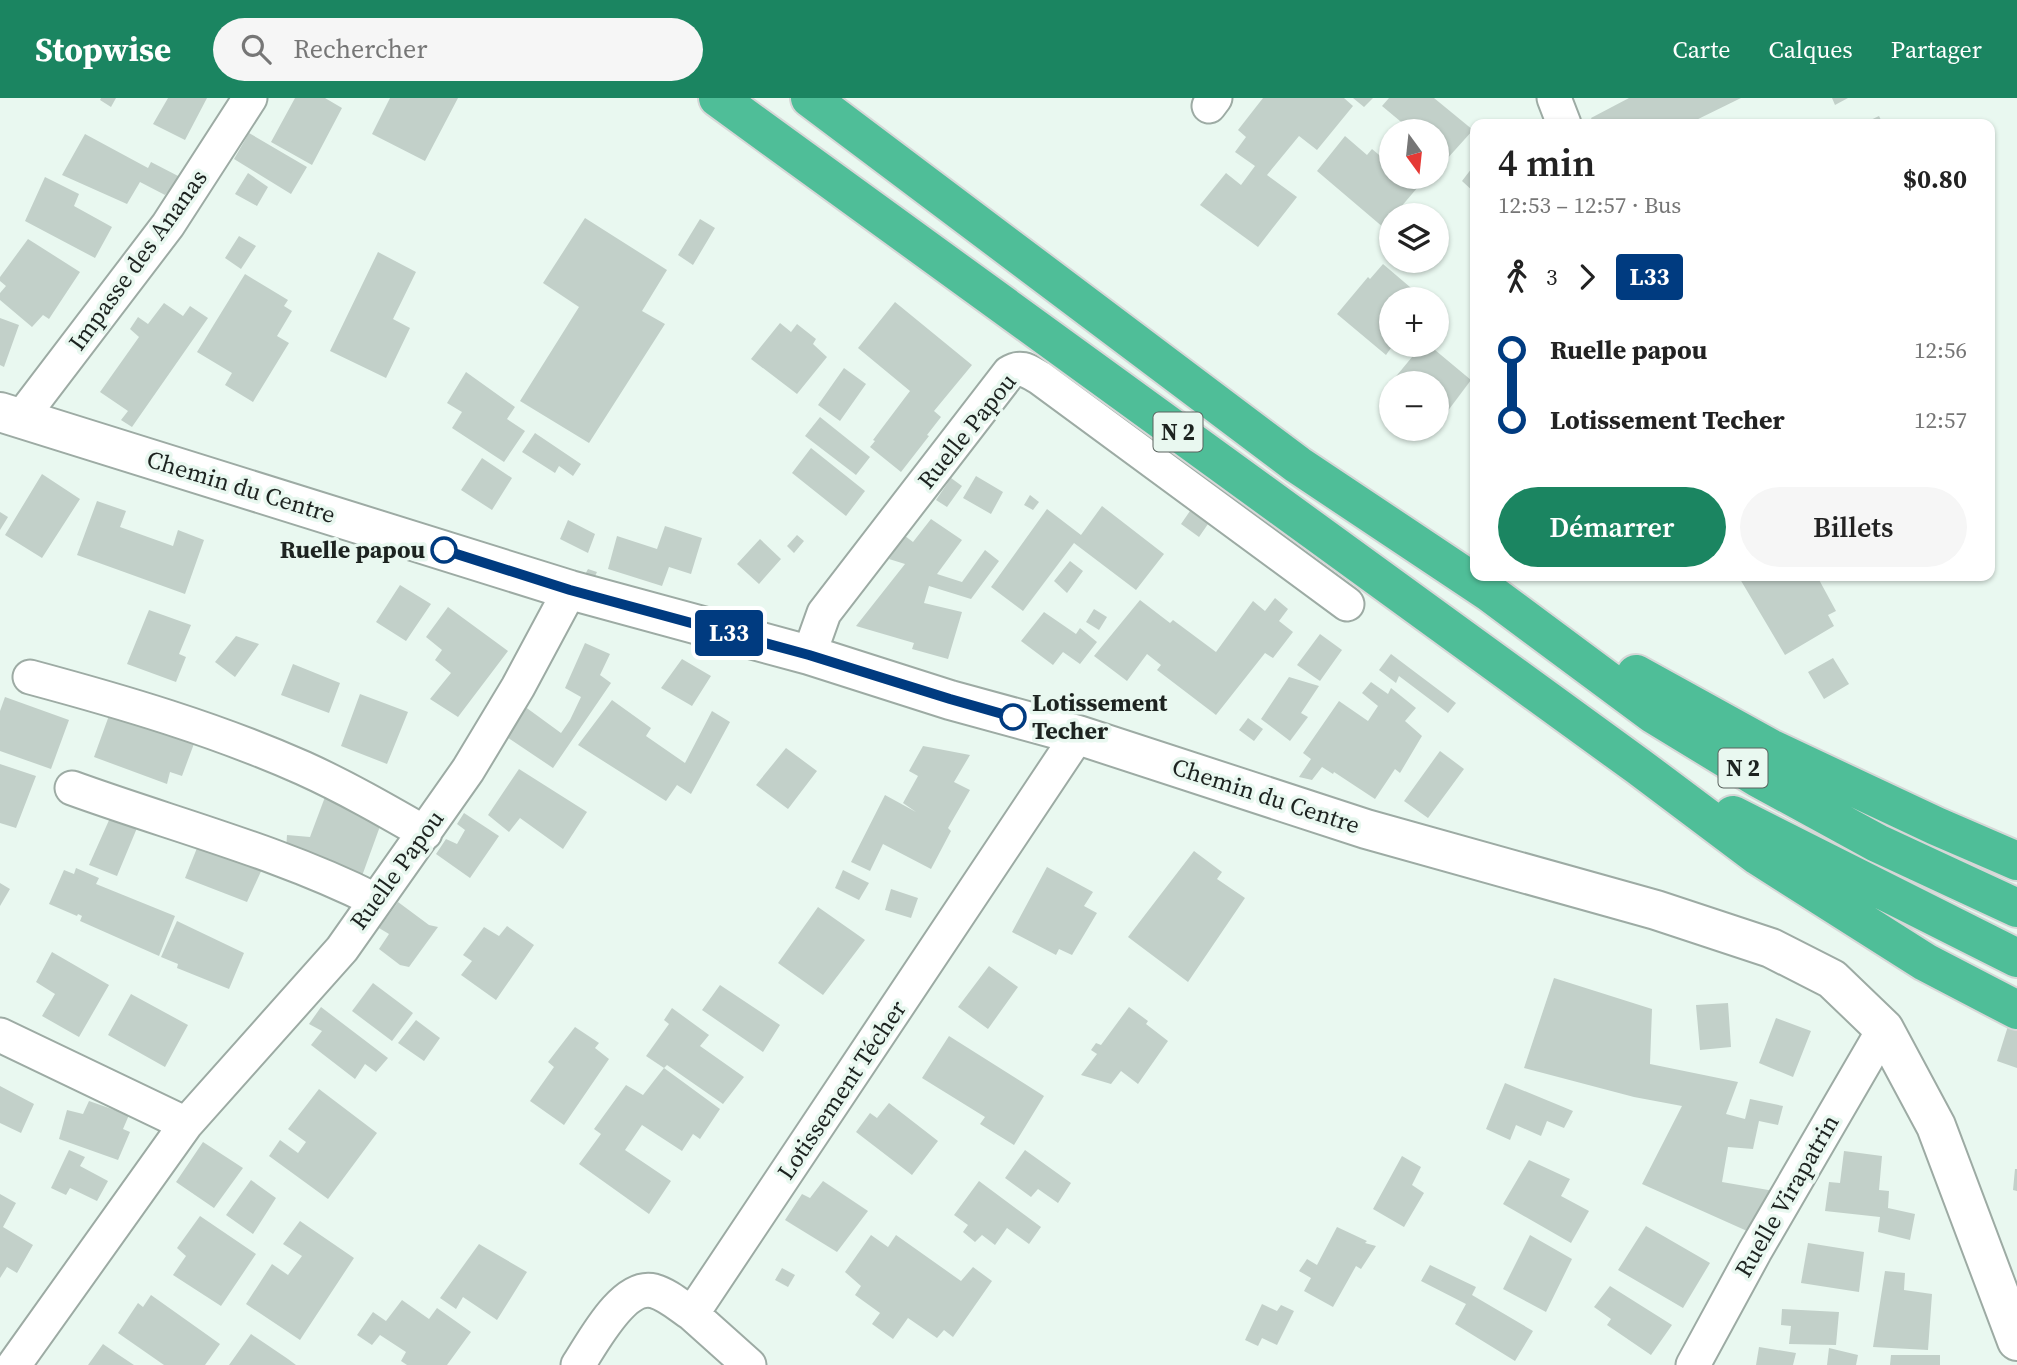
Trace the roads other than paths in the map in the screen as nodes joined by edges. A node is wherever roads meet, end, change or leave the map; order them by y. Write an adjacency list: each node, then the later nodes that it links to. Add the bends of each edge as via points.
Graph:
1 (250, 98): 6 (street, Impasse des Ananas, via 168,225)
2 (718, 98): 15 (highway, N 2)
3 (810, 98): 7 (highway, N 2, via 1298,466)
4 (1554, 98): 5 (street)
5 (1562, 119)
6 (10, 415): 9 (street, Chemin du Centre)
7 (1470, 580)
8 (1472, 581): 10 (highway, N 2)
9 (570, 590): 12 (street, Chemin du Centre); 17 (street, Ruelle Papou, via 518,687)
10 (1490, 593): 18 (highway, via 1770,748); 20 (highway, N 2, via 1653,714 1758,778 1877,843)
11 (1347, 604): 12 (street, Ruelle Papou, via 1040,377 1016,368 824,613)
12 (809, 655): 14 (street, Chemin du Centre)
13 (30, 677): 17 (street, via 219,735 302,768)
14 (1078, 735): 23 (street, Chemin du Centre, via 1366,829 1656,910 1771,948 1832,979); 26 (street, Lotissement Técher)
15 (1638, 766): 21 (highway, N 2); 22 (highway, via 1758,856 1925,962)
16 (72, 788): 19 (street, via 299,866)
17 (425, 833): 19 (street, Ruelle Papou)
18 (2017, 861)
19 (375, 900): 25 (street, Ruelle Papou, via 342,949)
20 (2017, 908)
21 (2017, 958)
22 (2017, 1010)
23 (1884, 1029): 27 (street, Chemin du Centre, via 1936,1126); 31 (street, Ruelle Virapatrin)
24 (0, 1035): 25 (street)
25 (187, 1124): 28 (street, Ruelle Papou)
26 (692, 1314): 29 (street, via 651,1290 635,1294 616,1307); 30 (street)
27 (2017, 1341)
28 (14, 1365)
29 (578, 1365)
30 (749, 1365)
31 (1693, 1365)

